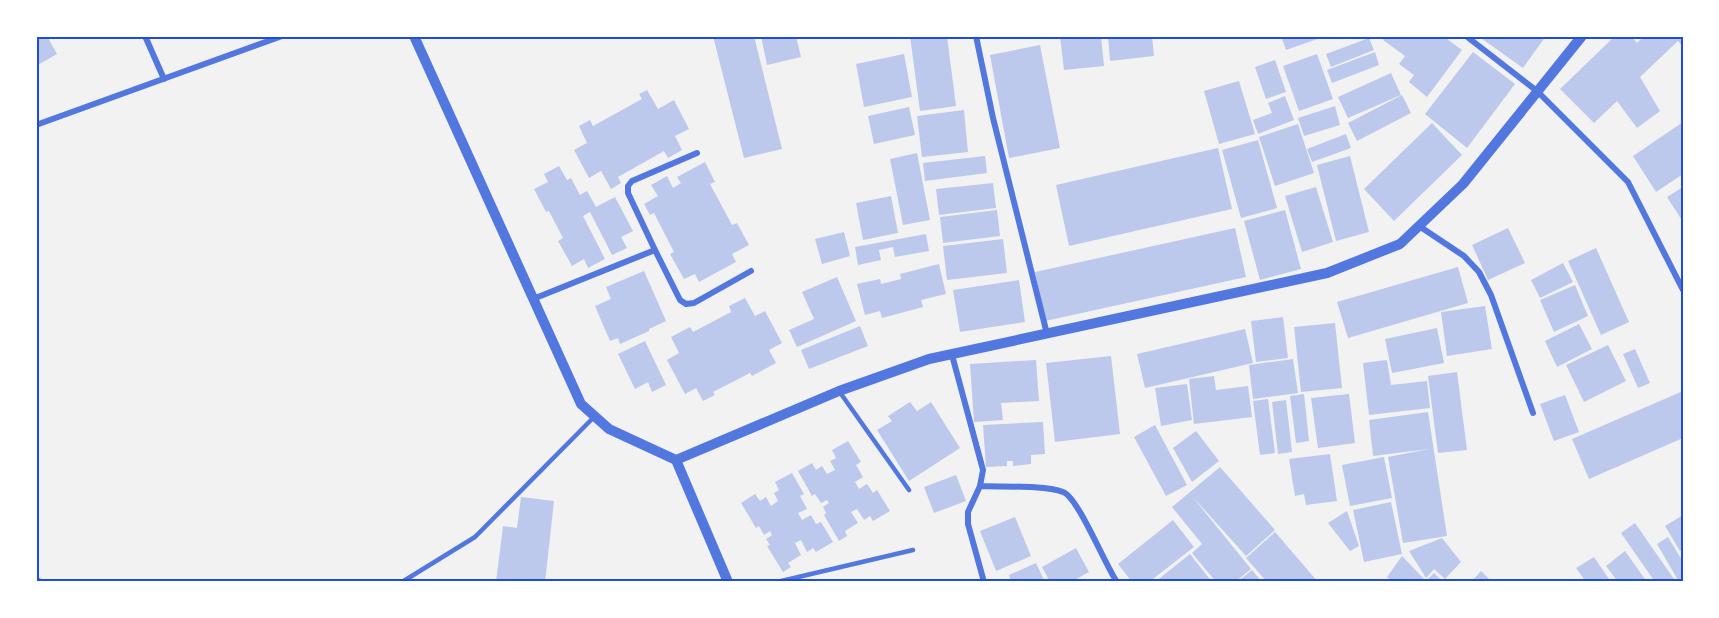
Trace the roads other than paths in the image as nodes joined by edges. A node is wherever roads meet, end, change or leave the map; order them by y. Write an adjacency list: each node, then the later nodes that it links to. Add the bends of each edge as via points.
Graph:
1 (145, 36): 7 (street)
2 (282, 36): 7 (street)
3 (414, 36): 15 (street)
4 (976, 36): 16 (street)
5 (1466, 36): 8 (street)
6 (1582, 36): 8 (street)
7 (164, 79): 9 (street)
8 (1537, 91): 11 (street, via 1463,184); 14 (street, via 1628,182)
9 (36, 125)
10 (697, 153): 12 (street, via 628,186)
11 (1419, 226): 16 (street, via 1400,244 1327,273); 19 (street, via 1464,256 1479,272)
12 (655, 250): 13 (street, via 680,300 686,304); 15 (street)
13 (751, 271)
14 (1683, 290)
15 (533, 299): 20 (street, via 580,404)
16 (1047, 335): 17 (street)
17 (952, 355): 18 (street, via 929,359); 22 (street, via 980,456)
18 (839, 391): 21 (street); 23 (lane)
19 (1533, 413)
20 (595, 416): 21 (street, via 609,429); 25 (lane, via 475,537)
21 (676, 460): 26 (street)
22 (980, 486): 28 (street, via 968,513 968,524); 29 (street, via 1066,492)
23 (909, 490)
24 (913, 550): 27 (lane)
25 (402, 582)
26 (728, 582)
27 (777, 582)
28 (984, 582)
29 (1117, 582)

